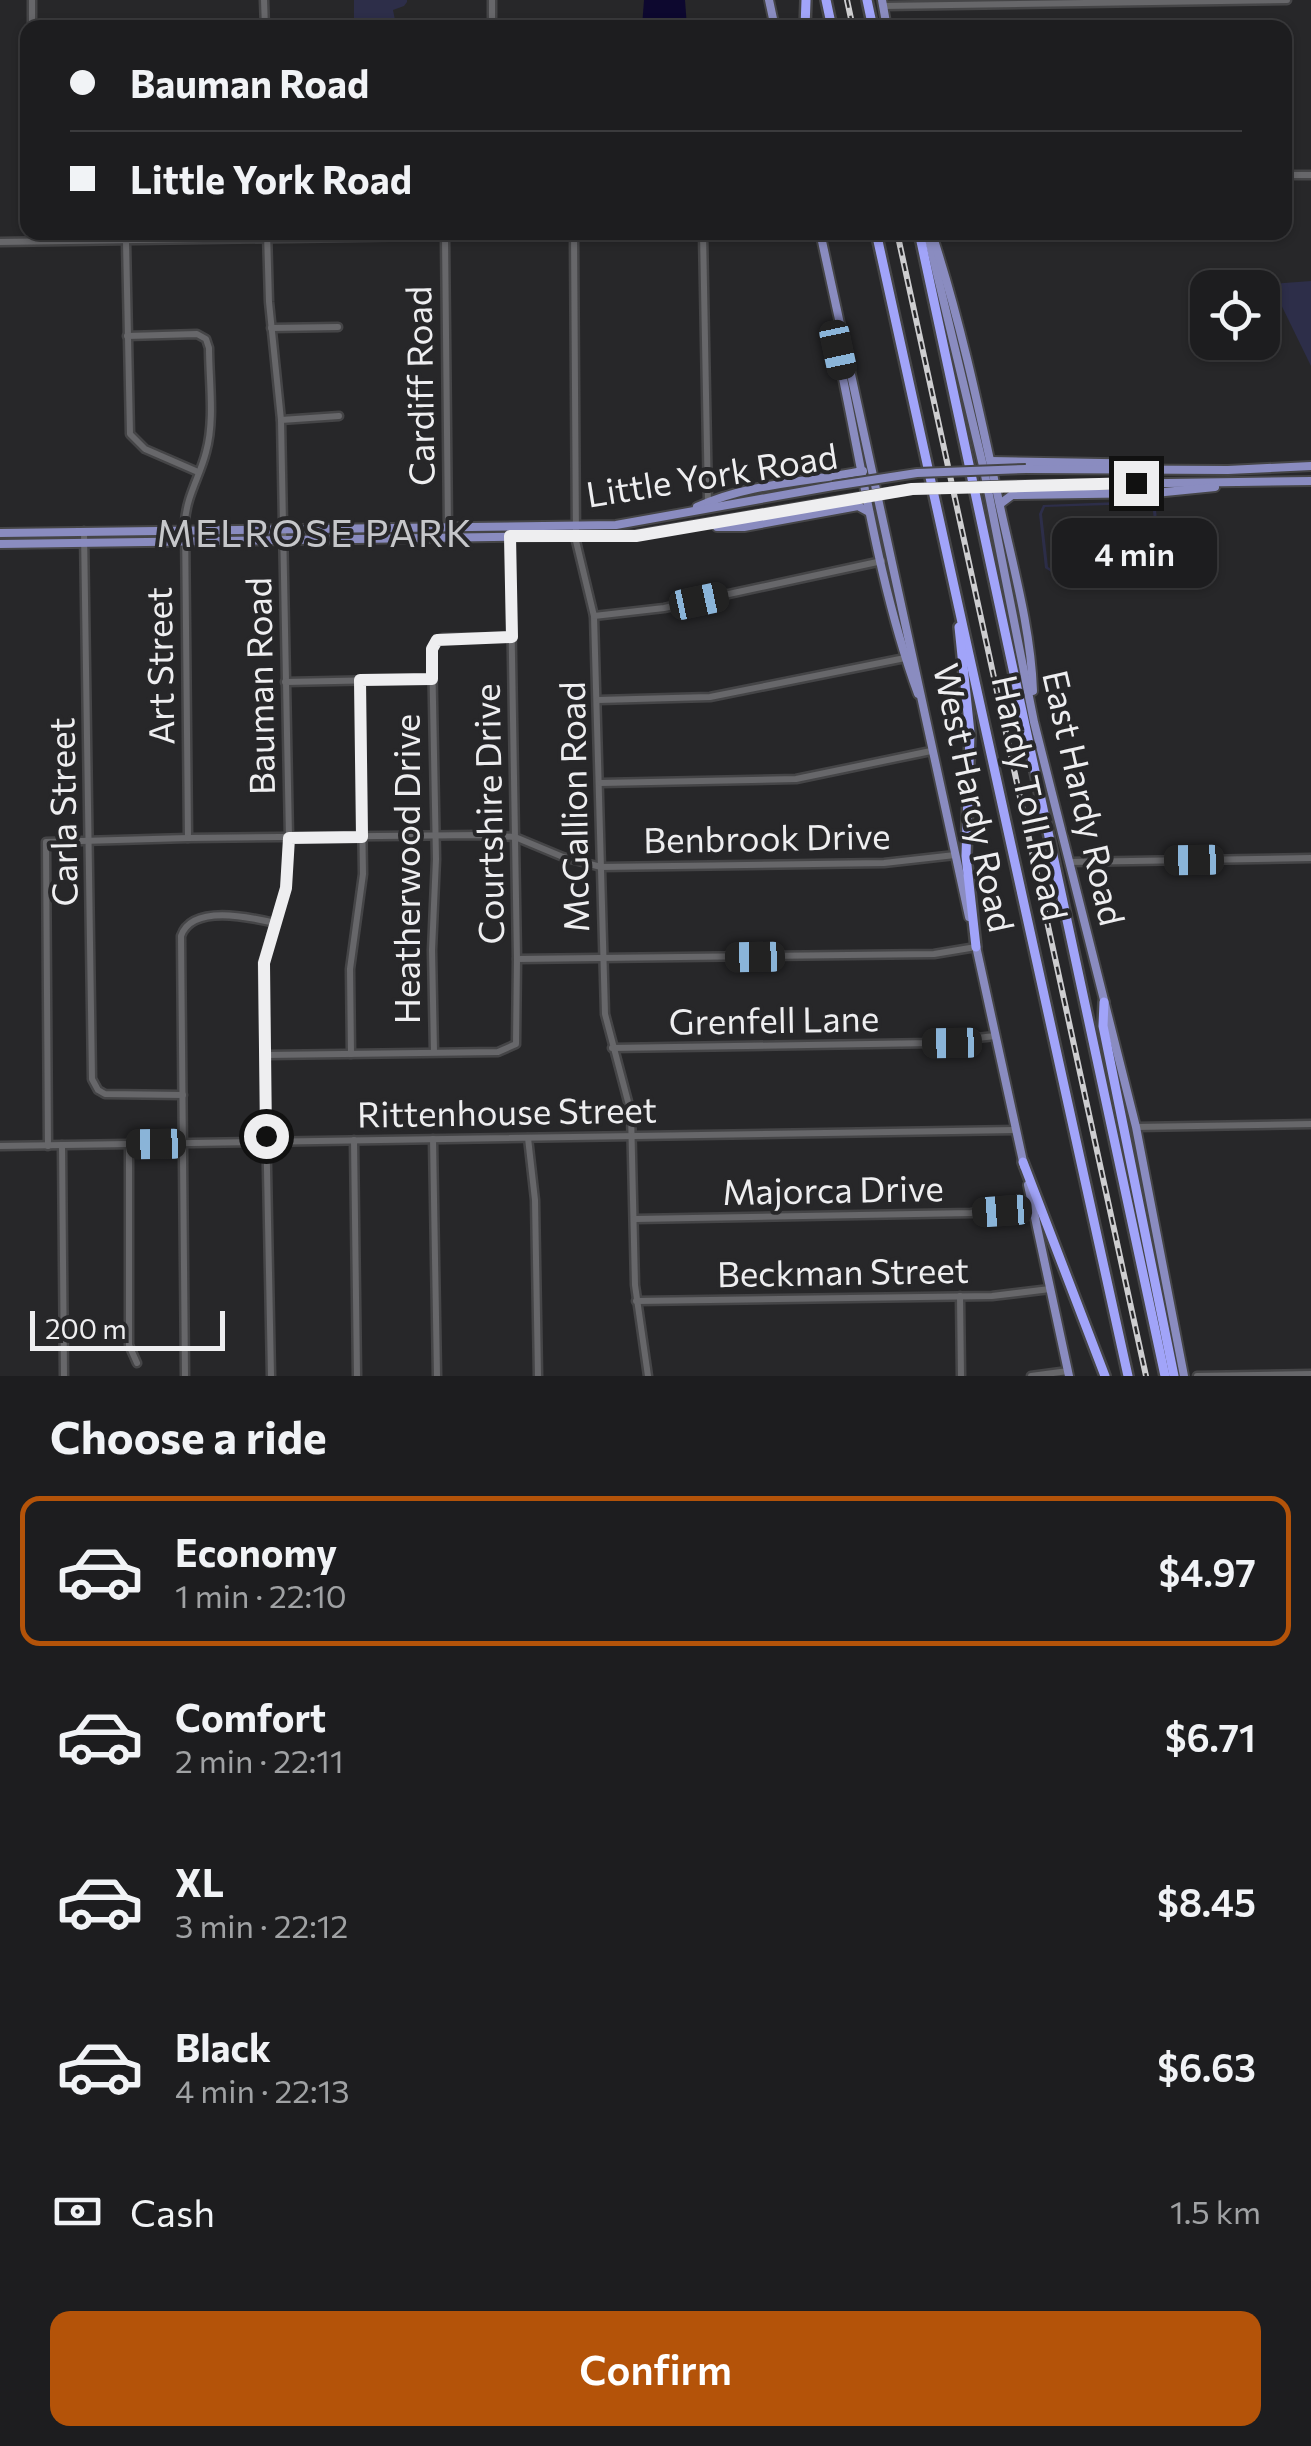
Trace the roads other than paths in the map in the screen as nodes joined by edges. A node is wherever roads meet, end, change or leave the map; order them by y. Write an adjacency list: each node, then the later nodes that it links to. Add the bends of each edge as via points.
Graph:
1 (1287, 0): 2 (street)
2 (882, 3)
3 (126, 240): 16 (street)
4 (267, 240): 15 (street, Bauman Road)
5 (444, 240): 45 (street, Cardiff Road)
6 (574, 240): 40 (street, McGallion Road)
7 (704, 240): 35 (street)
8 (822, 240): 13 (main road, West Hardy Road)
9 (878, 240): 54 (highway, Hardy Toll Road)
10 (921, 240): 120 (highway, Hardy Toll Road)
11 (931, 240): 23 (main road, East Hardy Road)
12 (932, 240): 20 (main road, via 954,304)
13 (836, 308): 25 (main road); 27 (main road, West Hardy Road)
14 (338, 327): 15 (street)
15 (271, 328): 18 (street, Bauman Road)
16 (127, 336): 26 (street, via 130,434 145,450); 26 (street, Art Street, via 206,339 210,432)
17 (339, 416): 18 (street)
18 (281, 420): 42 (street, Bauman Road)
19 (1016, 460): 20 (main road); 24 (main road); 34 (main road, via 1008,478)
20 (990, 461): 36 (main road)
21 (1311, 466): 22 (main road, Little York Road)
22 (1245, 469): 24 (main road, Little York Road); 31 (main road)
23 (984, 470): 24 (main road, Little York Road, bridge); 27 (main road, Little York Road, bridge); 32 (main road, East Hardy Road, bridge)
24 (1228, 470)
25 (863, 471): 28 (main road); 39 (main road)
26 (198, 472): 43 (street, Art Street)
27 (872, 478): 28 (main road, Little York Road, bridge); 33 (main road, West Hardy Road, bridge)
28 (835, 481): 35 (main road, via 756,488); 37 (main road, via 850,480 856,488); 38 (main road, Little York Road)
29 (1311, 482): 31 (main road, Little York Road)
30 (1229, 484): 31 (main road, Little York Road); 32 (main road, Little York Road, bridge); 34 (main road, via 1201,491)
31 (1245, 484)
32 (988, 487): 33 (main road, Little York Road, bridge); 63 (main road, East Hardy Road)
33 (875, 494): 41 (main road, Little York Road, bridge); 62 (main road, West Hardy Road)
34 (1021, 495): 36 (main road)
35 (708, 502): 38 (main road)
36 (1000, 504): 63 (main road, via 1030,650)
37 (850, 507): 39 (main road); 41 (main road, via 744,526)
38 (687, 512): 40 (main road, Little York Road)
39 (870, 513): 53 (main road)
40 (577, 525): 45 (main road, Little York Road); 48 (street, McGallion Road)
41 (693, 527): 48 (main road, Little York Road)
42 (282, 528): 43 (main road, Little York Road); 45 (main road, Little York Road); 49 (street, Bauman Road)
43 (185, 530): 44 (main road, Little York Road); 50 (street, Art Street)
44 (84, 531): 46 (main road, Little York Road); 51 (street, Carla Street)
45 (448, 531): 47 (main road, Little York Road); 49 (main road, Little York Road)
46 (0, 533)
47 (510, 536): 48 (main road, Little York Road); 56 (street, Courtshire Drive)
48 (576, 537): 55 (street, McGallion Road)
49 (282, 539): 50 (main road, Little York Road); 60 (street, Bauman Road)
50 (185, 540): 51 (main road, Little York Road); 69 (street, Art Street)
51 (84, 542): 52 (main road, Little York Road); 71 (street, Carla Street)
52 (0, 544)
53 (882, 561): 55 (street, via 654,610); 57 (main road)
54 (952, 570): 77 (highway, via 970,733 966,856); 119 (highway, Hardy Toll Road)
55 (594, 616): 61 (street, McGallion Road)
56 (512, 637): 58 (street, Heatherwood Drive, via 434,644); 68 (street, Courtshire Drive)
57 (905, 658): 61 (street, via 710,697); 62 (main road)
58 (432, 679): 59 (street); 66 (street, Heatherwood Drive)
59 (360, 680): 60 (street); 67 (street)
60 (285, 682): 70 (street, Bauman Road)
61 (598, 700): 65 (street, McGallion Road)
62 (924, 712): 64 (main road, West Hardy Road)
63 (1034, 722): 74 (main road, East Hardy Road)
64 (931, 751): 65 (street, via 796,780); 72 (main road, West Hardy Road)
65 (600, 783): 75 (street, McGallion Road)
66 (435, 836): 67 (street, Benbrook Drive); 68 (street, Benbrook Drive); 83 (street, Heatherwood Drive)
67 (362, 837): 70 (street, Benbrook Drive); 84 (street)
68 (515, 837): 75 (street, Benbrook Drive); 78 (street, Courtshire Drive)
69 (188, 838): 70 (street, Benbrook Drive); 71 (street, Benbrook Drive)
70 (289, 838): 76 (street, Bauman Road, via 286,888)
71 (90, 842): 86 (street, Carla Street, via 92,1080 105,1094); 99 (street, Benbrook Drive, via 46,842)
72 (955, 855): 75 (street, Benbrook Drive, via 884,863); 77 (main road, West Hardy Road)
73 (1311, 858): 74 (street)
74 (1068, 862): 80 (main road, East Hardy Road)
75 (601, 867): 79 (street, McGallion Road)
76 (275, 923): 85 (street, Bauman Road, via 264,963); 86 (street, via 195,918 183,929)
77 (976, 947): 79 (street, via 934,954); 81 (main road, West Hardy Road)
78 (517, 959): 79 (street); 83 (street, Courtshire Drive, via 516,1044 504,1052)
79 (603, 959): 82 (street, McGallion Road)
80 (1104, 1002): 88 (main road, East Hardy Road); 121 (highway, via 1103,1026)
81 (995, 1036): 82 (street, Grenfell Lane, via 952,1043); 89 (main road, West Hardy Road)
82 (612, 1048): 90 (street, McGallion Road)
83 (434, 1052): 84 (street)
84 (350, 1054): 85 (street)
85 (266, 1055): 94 (street, Bauman Road)
86 (183, 1095): 96 (street)
87 (1311, 1124): 88 (street)
88 (1136, 1127): 122 (main road, East Hardy Road)
89 (1016, 1130): 90 (street, Rittenhouse Street); 100 (main road, West Hardy Road)
90 (633, 1136): 91 (street, Rittenhouse Street); 102 (street, McGallion Road)
91 (528, 1138): 92 (street, Rittenhouse Street); 114 (street, via 536,1200)
92 (433, 1139): 93 (street, Rittenhouse Street); 113 (street)
93 (354, 1140): 94 (street, Rittenhouse Street); 112 (street)
94 (266, 1142): 96 (street, Rittenhouse Street); 111 (street, Bauman Road)
95 (129, 1144): 96 (street, Rittenhouse Street); 97 (street, Rittenhouse Street); 106 (street, via 129,1346)
96 (183, 1144): 110 (street)
97 (62, 1145): 99 (street, Rittenhouse Street); 109 (street)
98 (0, 1146): 99 (street, Rittenhouse Street)
99 (48, 1146)
100 (1023, 1162): 101 (main road, West Hardy Road); 118 (highway)
101 (1032, 1205): 102 (street, Majorca Drive, via 972,1213); 103 (main road, West Hardy Road)
102 (634, 1219): 105 (street, McGallion Road)
103 (1050, 1290): 104 (street, Beckman Street); 107 (main road, West Hardy Road)
104 (960, 1296): 105 (street, Beckman Street); 116 (street)
105 (636, 1301): 115 (street, McGallion Road)
106 (137, 1363)
107 (1069, 1374): 117 (street)
108 (1311, 1374): 123 (street)
109 (64, 1376)
110 (185, 1376)
111 (271, 1376)
112 (357, 1376)
113 (437, 1376)
114 (538, 1376)
115 (648, 1376)
116 (961, 1376)
117 (1031, 1376)
118 (1105, 1376)
119 (1128, 1376)
120 (1165, 1376)
121 (1174, 1376)
122 (1184, 1376)
123 (1197, 1376)

